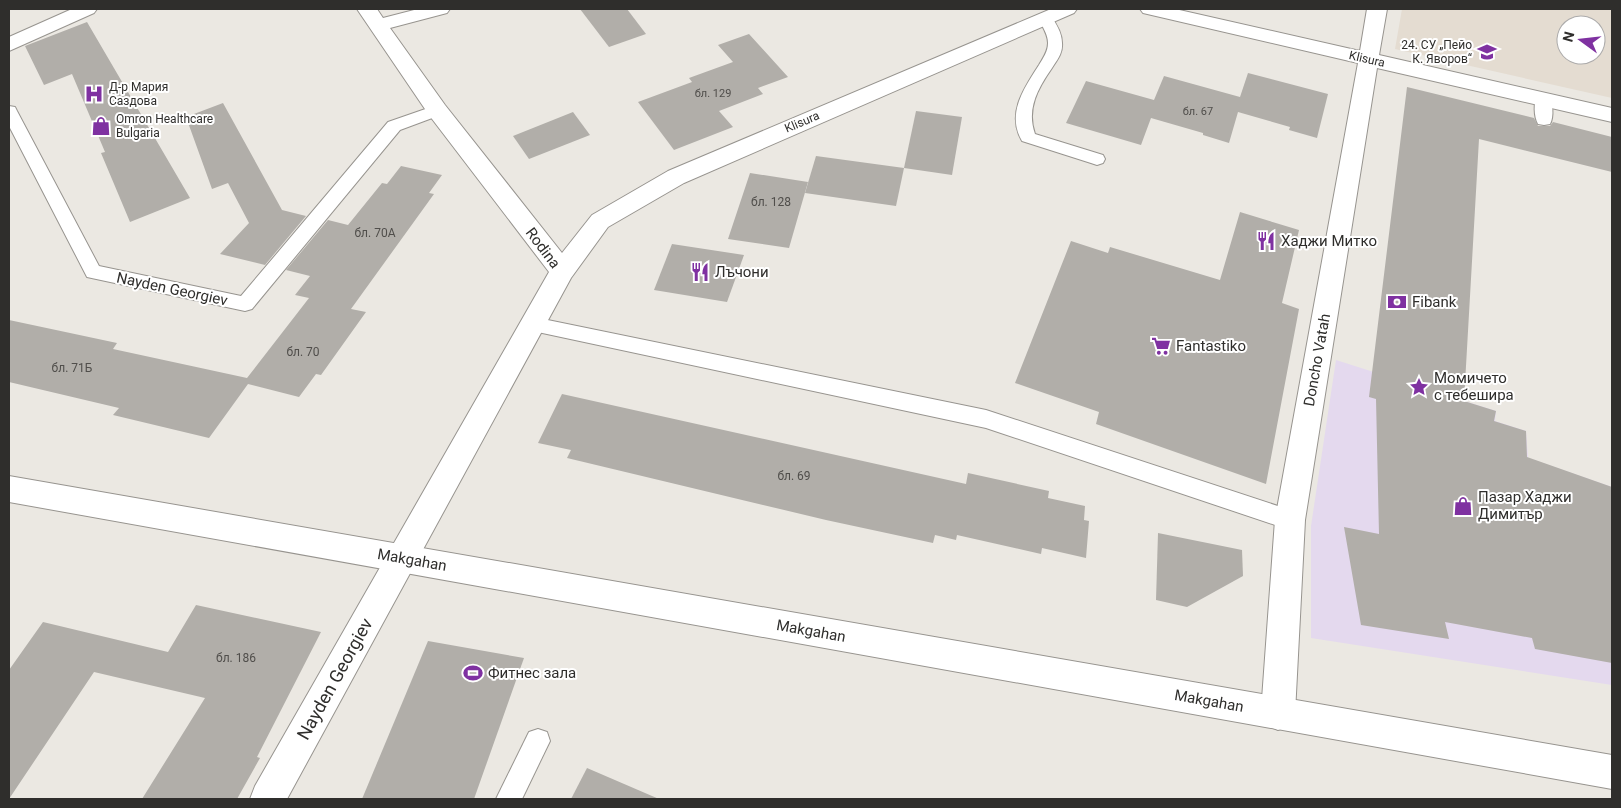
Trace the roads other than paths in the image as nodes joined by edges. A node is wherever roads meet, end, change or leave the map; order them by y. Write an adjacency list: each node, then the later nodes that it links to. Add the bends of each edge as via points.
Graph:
1 (87, 9): 8 (street)
2 (440, 9): 6 (street)
3 (1067, 9): 7 (street, Klisura)
4 (1150, 9): 9 (street, Klisura)
5 (1377, 9): 9 (street, Doncho Vatah)
6 (372, 17): 11 (street, Rodina)
7 (1045, 18): 15 (lane, via 1054,32 1054,52 1027,96 1023,126 1028,137); 16 (street, Klisura, via 676,177 600,221)
8 (9, 45)
9 (1368, 59): 10 (street, Klisura); 19 (street, Doncho Vatah)
10 (1543, 99): 13 (street, Klisura); 14 (lane)
11 (437, 110): 12 (lane, Nayden Georgiev, via 394,126 245,304 93,272); 16 (street, Rodina)
12 (9, 111)
13 (1612, 115)
14 (1544, 120)
15 (1097, 159)
16 (562, 271): 17 (street, Rodina)
17 (533, 324): 19 (lane, via 986,420); 20 (street, Rodina)
18 (9, 489): 20 (street, Makgahan)
19 (1290, 520): 21 (street, Doncho Vatah)
20 (402, 558): 21 (street, Makgahan); 24 (street, Nayden Georgiev)
21 (1278, 713): 23 (street, Makgahan)
22 (538, 741): 25 (lane)
23 (1612, 772)
24 (268, 799)
25 (509, 799)

